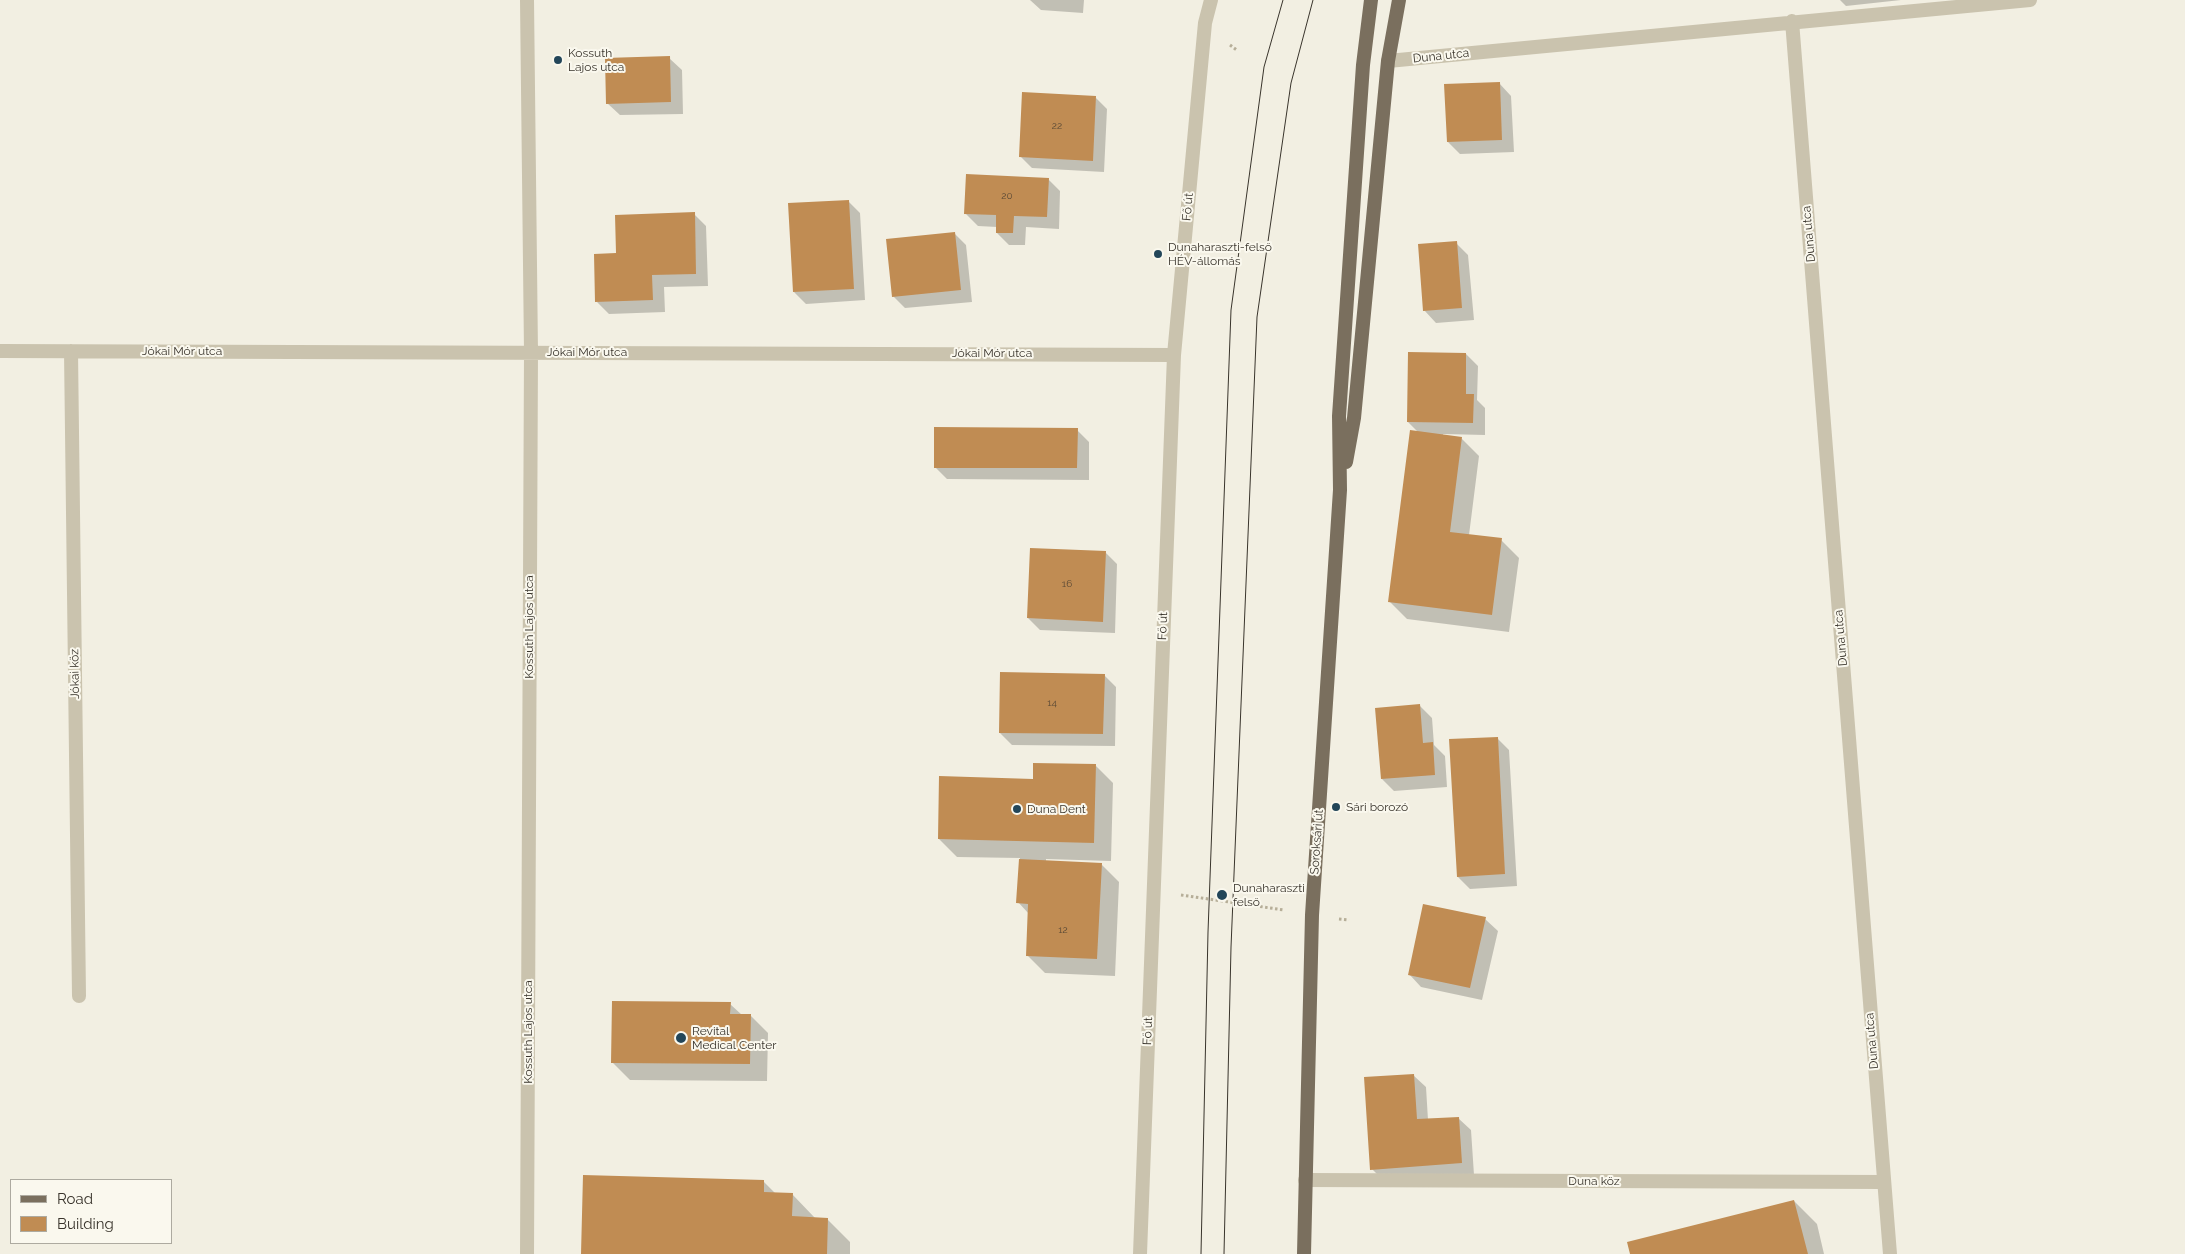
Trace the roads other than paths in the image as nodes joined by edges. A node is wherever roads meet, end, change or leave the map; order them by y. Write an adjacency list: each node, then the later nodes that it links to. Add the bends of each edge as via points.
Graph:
1 (528, 0): 10 (street, Kossuth Lajos utca)
2 (1211, 0): 11 (street, Fő út, via 1205,23)
3 (1371, 0): 12 (main road, via 1363,65 1339,416)
4 (1399, 0): 7 (main road)
5 (2030, 0): 6 (street, Duna utca)
6 (1792, 21): 7 (street, Duna utca); 15 (street, Duna utca)
7 (1388, 61): 12 (main road, via 1354,418)
8 (0, 351): 9 (street, Jókai Mór utca)
9 (71, 351): 10 (street, Jókai Mór utca); 13 (street, Jókai köz)
10 (531, 352): 11 (street, Jókai Mór utca); 16 (street, Kossuth Lajos utca)
11 (1174, 355): 17 (street, Fő út)
12 (1340, 490): 14 (main road, Soroksári út, via 1312,914)
13 (79, 996)
14 (1305, 1180): 15 (street, Duna köz); 18 (main road, Soroksári út)
15 (1884, 1182): 19 (street, Duna utca)
16 (526, 1254)
17 (1140, 1254)
18 (1304, 1254)
19 (1890, 1254)

